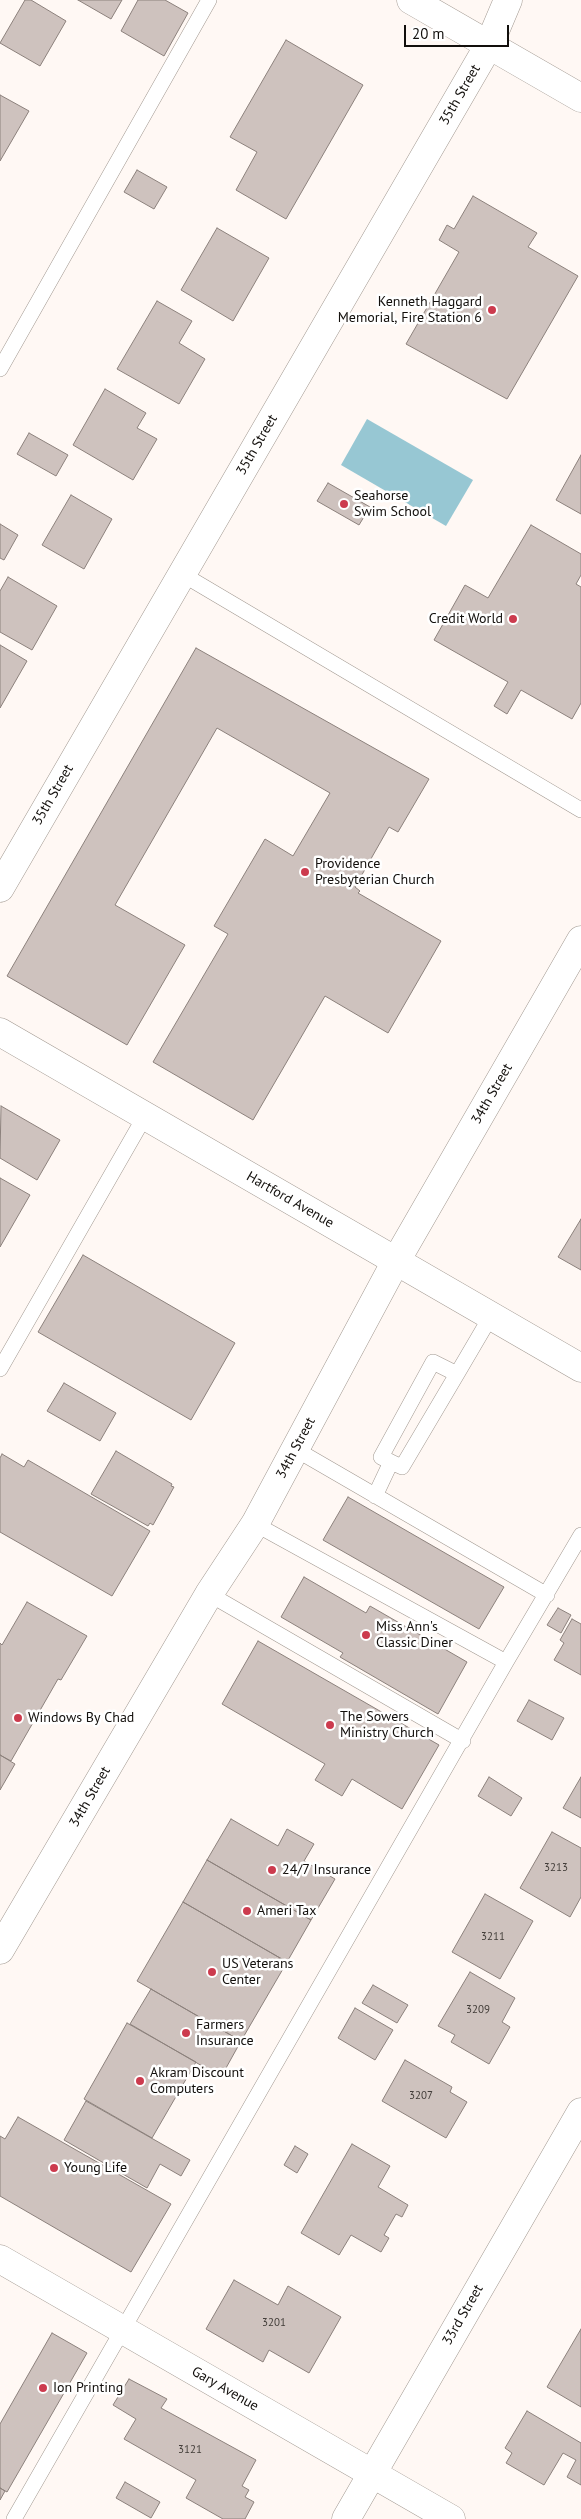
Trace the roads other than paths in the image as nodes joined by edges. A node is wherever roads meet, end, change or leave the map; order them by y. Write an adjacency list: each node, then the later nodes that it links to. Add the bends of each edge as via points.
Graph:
1 (210, 0): 6 (lane)
2 (411, 0): 4 (street)
3 (508, 0): 4 (street, 35th Street)
4 (489, 45): 5 (street); 7 (street, 35th Street)
5 (580, 94)
6 (0, 369)
7 (182, 574): 8 (lane); 9 (street, 35th Street)
8 (581, 810)
9 (0, 888)
10 (581, 940): 13 (street, 34th Street)
11 (0, 1032): 12 (street, Hartford Avenue)
12 (145, 1116): 13 (street, Hartford Avenue); 16 (lane)
13 (396, 1261): 14 (street, Hartford Avenue); 18 (street, 34th Street)
14 (491, 1316): 15 (street, Hartford Avenue); 17 (lane)
15 (581, 1368)
16 (0, 1369)
17 (457, 1374): 19 (lane, via 402,1467); 19 (lane, via 433,1362 380,1457)
18 (295, 1449): 20 (lane); 21 (street, 34th Street)
19 (391, 1462): 20 (lane)
20 (375, 1496): 24 (lane)
21 (255, 1524): 23 (street, 34th Street); 25 (lane)
22 (581, 1536): 24 (lane)
23 (209, 1594): 26 (lane); 27 (street, 34th Street)
24 (547, 1595): 25 (lane)
25 (506, 1662): 26 (lane)
26 (463, 1740): 30 (lane)
27 (0, 1950)
28 (581, 2112): 31 (street, 33rd Street)
29 (0, 2259): 30 (street, Gary Avenue)
30 (122, 2330): 31 (street, Gary Avenue); 32 (lane)
31 (372, 2474): 33 (street, 33rd Street); 34 (street, Gary Avenue)
32 (14, 2519)
33 (346, 2519)
34 (451, 2519)

